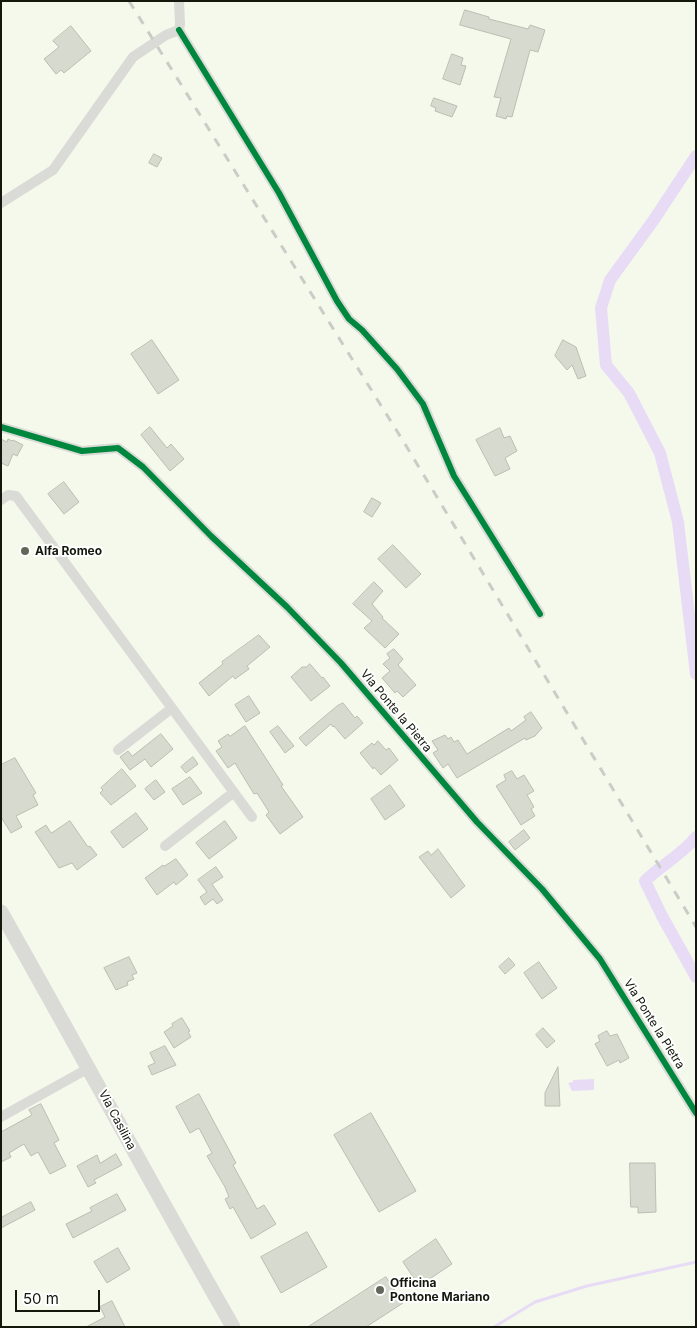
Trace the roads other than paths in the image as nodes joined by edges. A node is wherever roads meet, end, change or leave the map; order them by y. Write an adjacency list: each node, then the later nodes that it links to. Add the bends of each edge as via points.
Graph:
1 (179, 1): 2 (street)
2 (179, 30): 3 (street, via 133,57 53,170); 6 (street, via 279,193 336,301 397,369 423,404 454,476)
3 (1, 203)
4 (1, 427): 14 (street, Via Ponte la Pietra, via 82,451 118,448 143,467 287,607 340,663 477,822 542,889 600,959)
5 (1, 500): 7 (street, via 8,495 16,496)
6 (540, 614)
7 (172, 708): 8 (street); 9 (street)
8 (118, 750)
9 (234, 792): 10 (street); 11 (street)
10 (252, 816)
11 (165, 846)
12 (1, 912): 13 (main road, Via Casilina)
13 (89, 1068): 15 (street); 16 (main road, Via Casilina)
14 (696, 1113)
15 (1, 1116)
16 (233, 1327)

